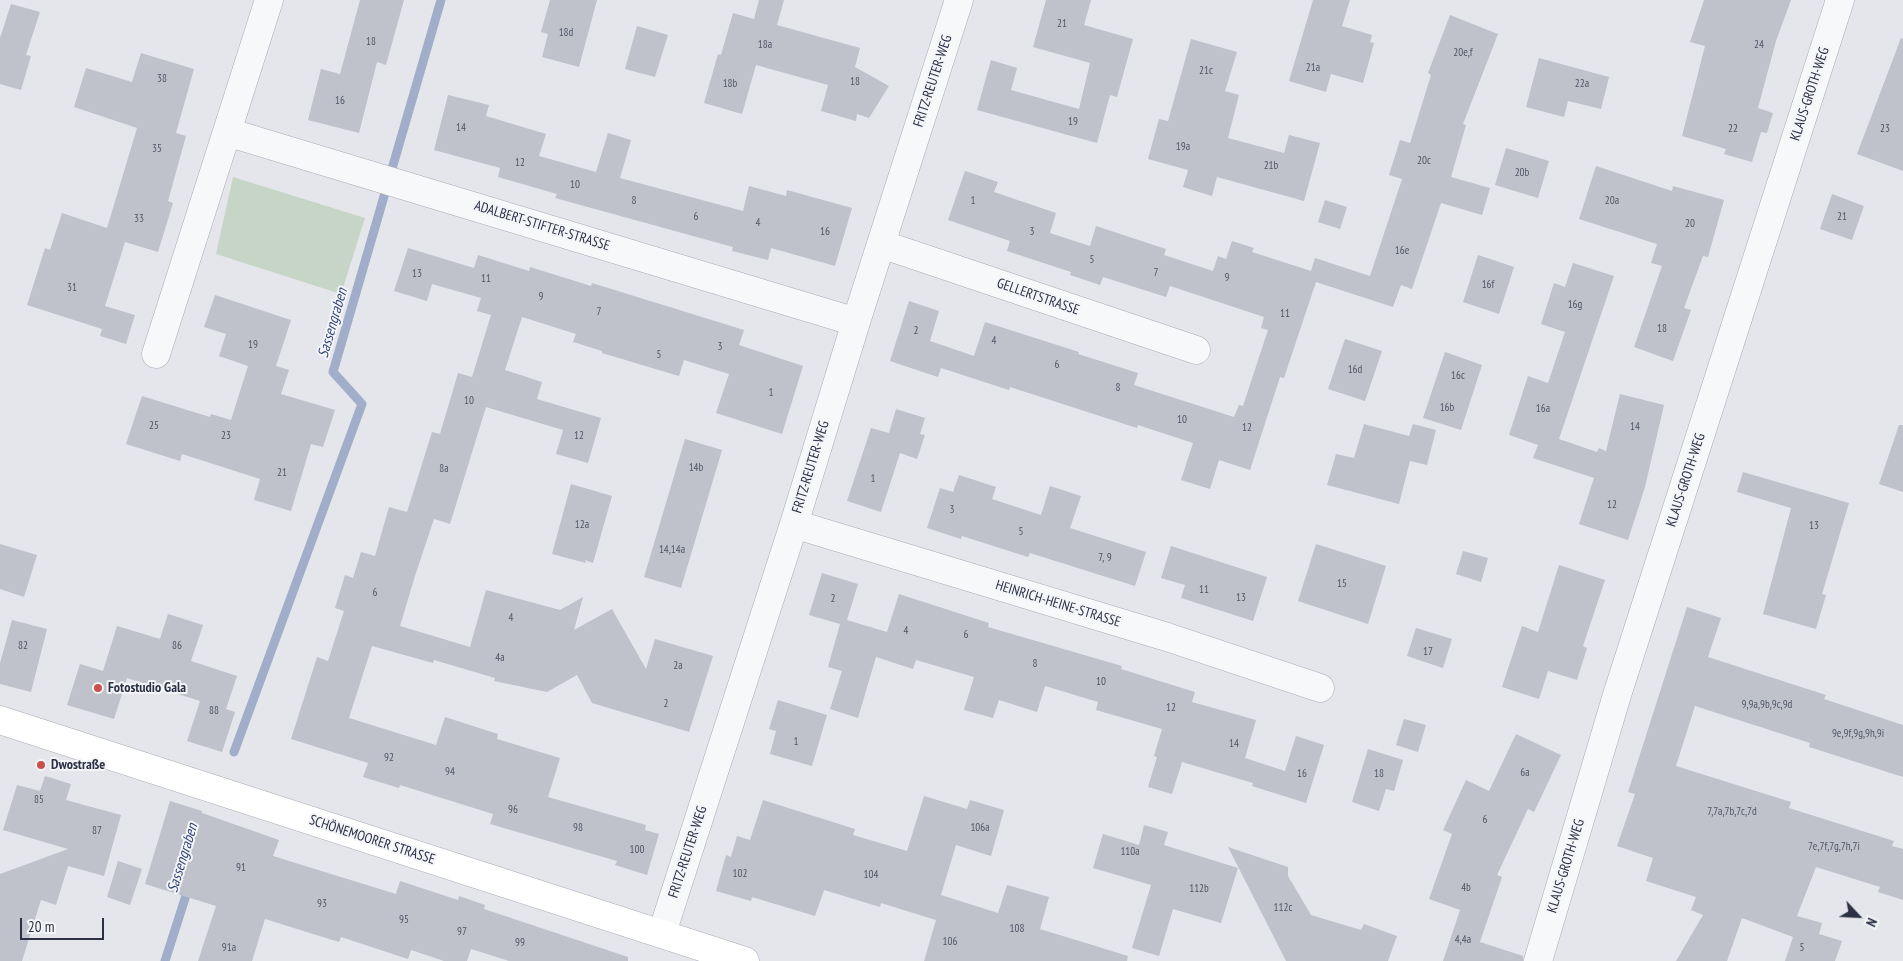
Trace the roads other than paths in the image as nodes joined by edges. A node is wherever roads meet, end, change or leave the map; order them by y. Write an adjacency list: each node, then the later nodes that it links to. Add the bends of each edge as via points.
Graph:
1 (268, 0): 4 (street)
2 (959, 0): 5 (street, FRITZ-REUTER-WEG)
3 (1840, 0): 14 (street, KLAUS-GROTH-WEG, via 1617,695)
4 (227, 132): 6 (street, ADALBERT-STIFTER-STRASSE); 8 (street)
5 (881, 244): 6 (street, FRITZ-REUTER-WEG); 7 (street, GELLERTSTRASSE)
6 (856, 322): 9 (street, FRITZ-REUTER-WEG)
7 (1196, 350)
8 (156, 354)
9 (794, 524): 10 (street, HEINRICH-HEINE-STRASSE, via 1167,637); 12 (street, FRITZ-REUTER-WEG)
10 (1320, 688)
11 (0, 720): 12 (street, SCHÖNEMOORER STRASSE)
12 (662, 933): 13 (street, SCHÖNEMOORER STRASSE)
13 (744, 961)
14 (1538, 961)

